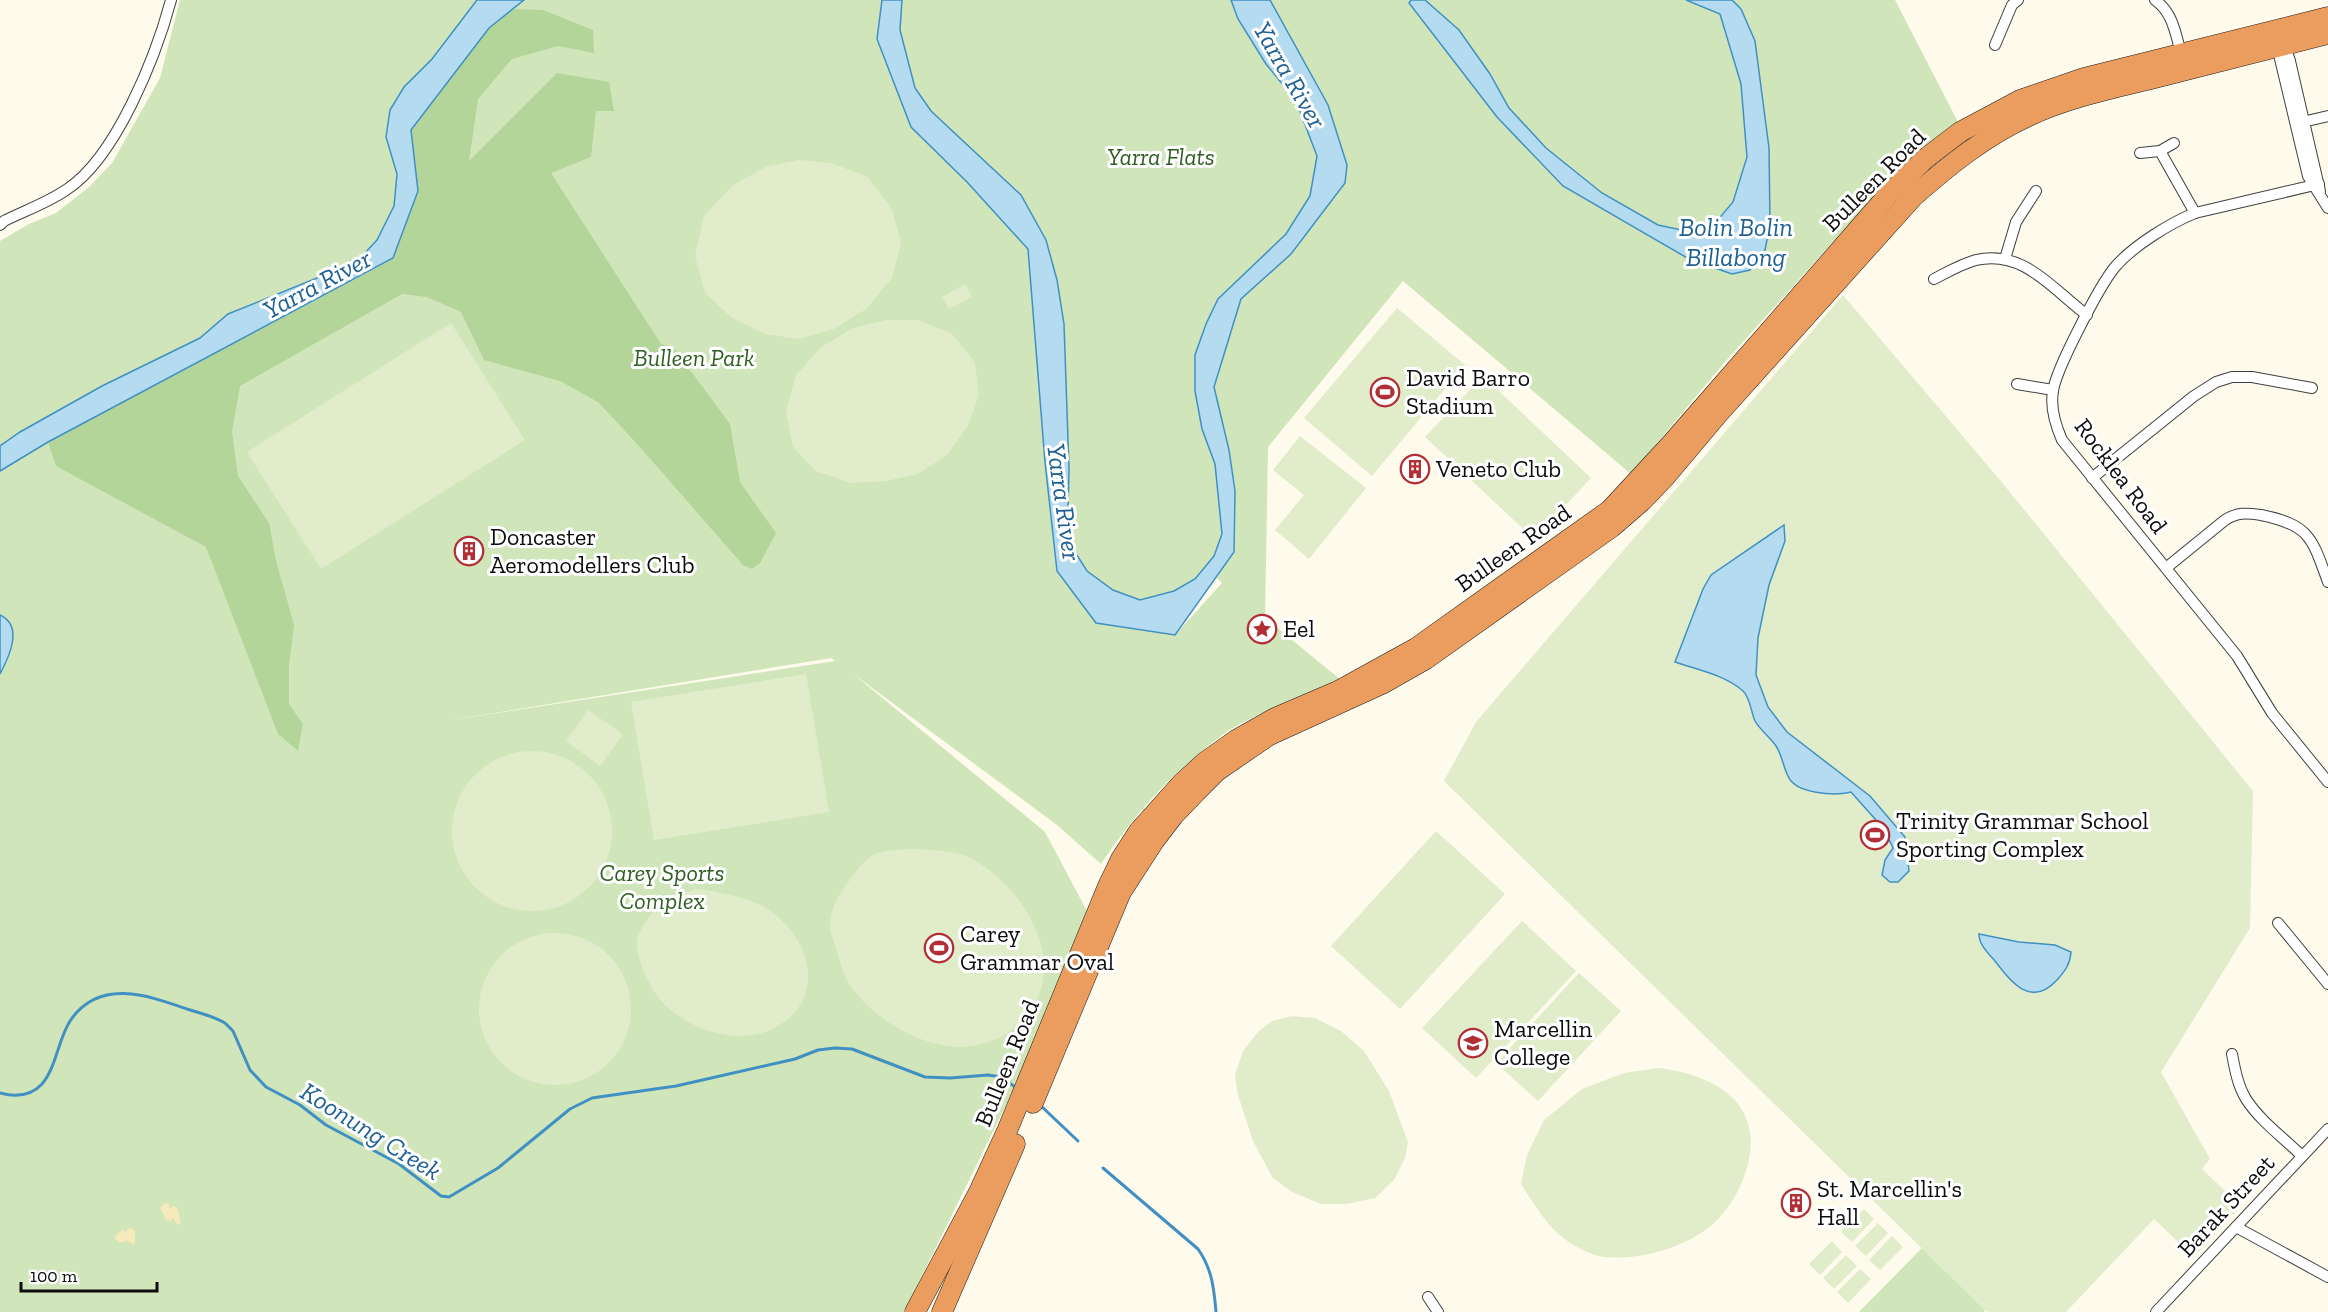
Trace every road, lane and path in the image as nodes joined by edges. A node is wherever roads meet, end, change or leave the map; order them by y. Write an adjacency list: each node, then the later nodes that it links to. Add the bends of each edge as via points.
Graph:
1 (171, 0): 19 (street, via 145,76 100,157 67,190)
2 (2018, 0): 7 (street, via 2012,5)
3 (2155, 0): 8 (street, via 2171,18)
4 (2328, 17): 6 (highway, Bulleen Road)
5 (2328, 34): 6 (highway, Bulleen Road)
6 (2279, 40): 8 (highway, Bulleen Road); 9 (highway, Bulleen Road); 11 (street)
7 (1995, 45)
8 (2181, 53): 9 (highway, Bulleen Road)
9 (2102, 82): 33 (highway, Bulleen Road, via 2027,117 1946,167 1913,197 1665,477 1612,527 1426,659 1372,689 1268,736 1217,771 1174,815 1121,892)
10 (2328, 116): 11 (street)
11 (2300, 123): 15 (street)
12 (2174, 143): 13 (street)
13 (2160, 151): 14 (street); 18 (street)
14 (2140, 153)
15 (2315, 184): 17 (street); 18 (street, Rocklea Road)
16 (2036, 191): 20 (street, via 2016,222)
17 (2328, 208)
18 (2195, 213): 22 (street, Rocklea Road, via 2121,261 2106,279)
19 (0, 225)
20 (2005, 259): 21 (street, via 1976,260); 22 (street, via 2035,272)
21 (1934, 279)
22 (2087, 315): 25 (street, Rocklea Road)
23 (2017, 384): 25 (street)
24 (2312, 388): 26 (street, via 2252,376 2216,382)
25 (2053, 390): 26 (street, Rocklea Road, via 2052,410 2058,431)
26 (2092, 478): 27 (street, Rocklea Road)
27 (2166, 568): 28 (street, via 2225,520 2246,513 2287,521 2301,529 2314,545); 29 (street, Rocklea Road, via 2243,664 2271,713)
28 (2328, 582)
29 (2326, 777)
30 (2278, 923): 31 (street)
31 (2328, 984)
32 (2232, 1054): 35 (street, via 2246,1099)
33 (1044, 1059): 39 (highway, Bulleen Road); 40 (highway, Bulleen Road)
34 (2328, 1129): 35 (street, Barak Street)
35 (2302, 1156): 36 (street, Barak Street)
36 (2236, 1227): 37 (street); 42 (street, Barak Street)
37 (2328, 1277)
38 (1428, 1297): 41 (street)
39 (915, 1312)
40 (942, 1312)
41 (1438, 1312)
42 (2156, 1312)

